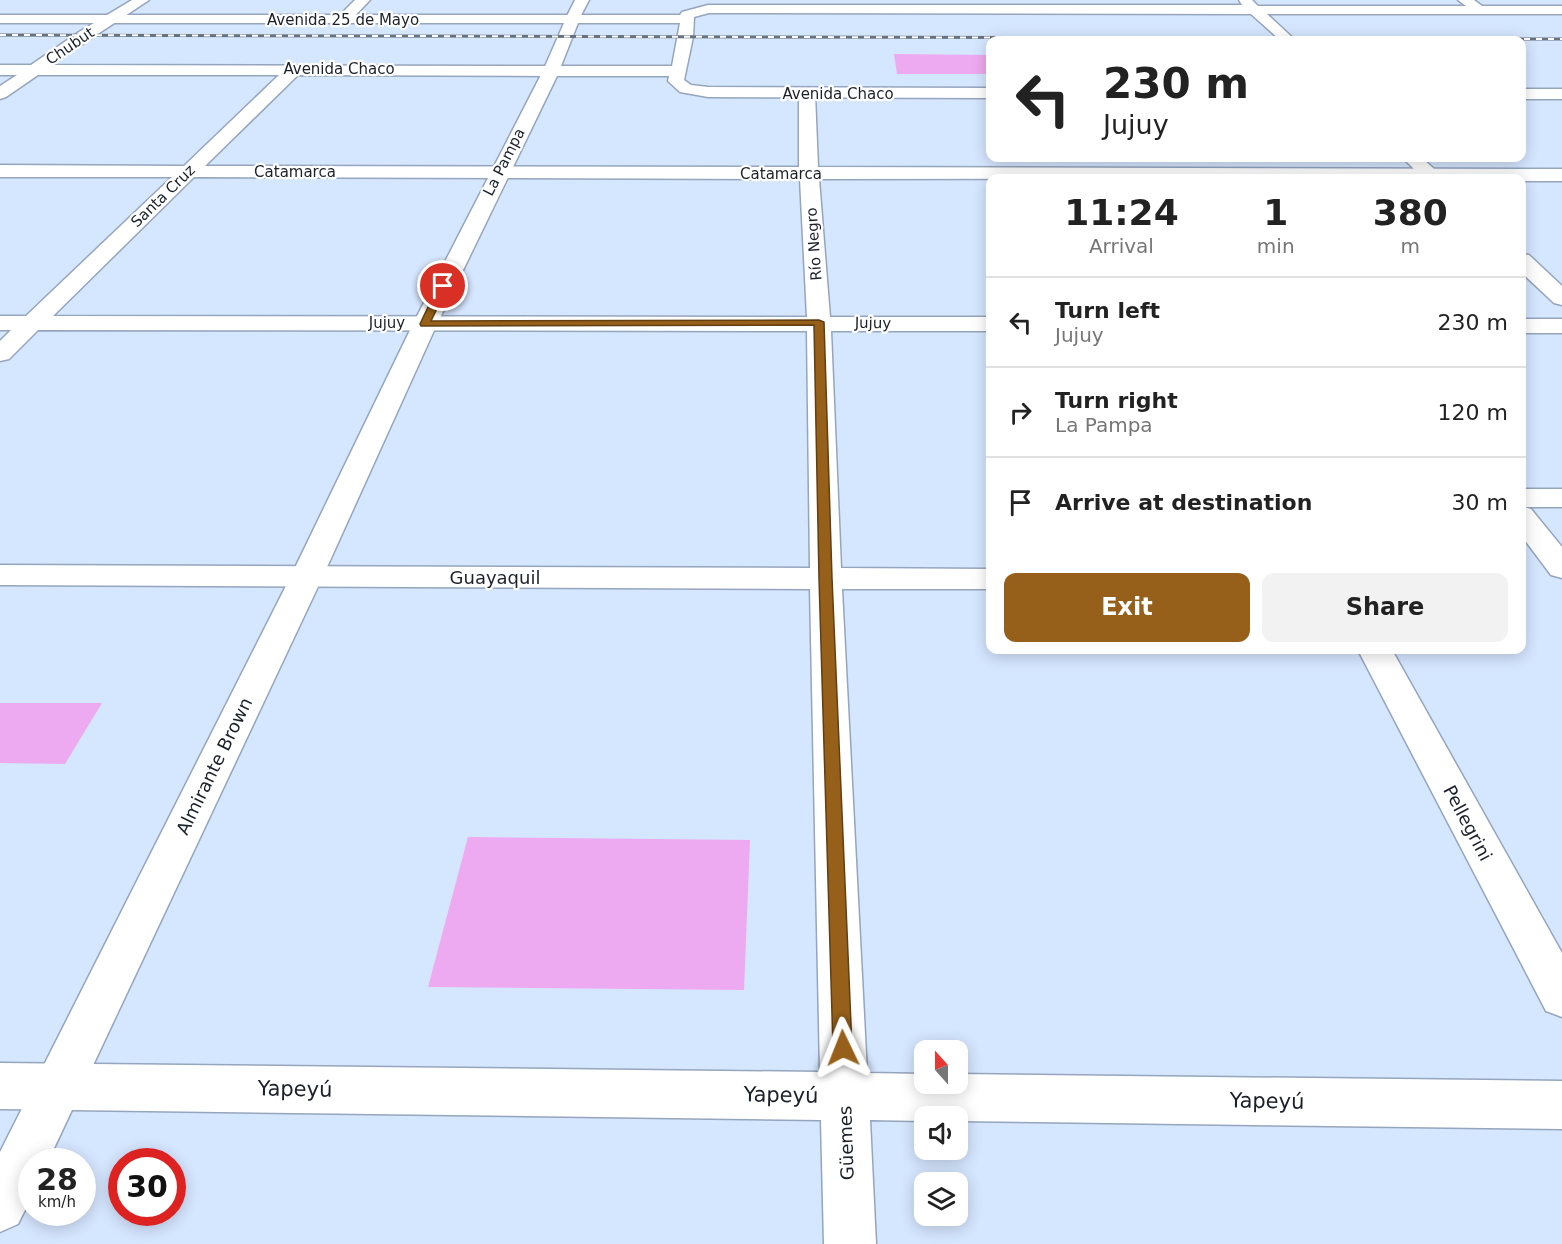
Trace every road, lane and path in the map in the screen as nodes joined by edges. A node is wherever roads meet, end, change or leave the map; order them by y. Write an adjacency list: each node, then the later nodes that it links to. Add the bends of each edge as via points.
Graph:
1 (142, 0): 12 (street, Chubut)
2 (363, 0): 13 (street)
3 (582, 0): 14 (street, La Pampa)
4 (1465, 0): 8 (street)
5 (805, 4): 6 (street, Avenida 25 de Mayo); 10 (street, Avenida 25 de Mayo)
6 (1029, 4): 7 (street, Avenida 25 de Mayo)
7 (1248, 5): 8 (street, Avenida 25 de Mayo); 15 (street)
8 (1479, 9): 9 (street, Avenida 25 de Mayo)
9 (1562, 9)
10 (693, 14): 14 (street, Avenida 25 de Mayo); 20 (street)
11 (0, 19): 12 (street, Avenida 25 de Mayo)
12 (112, 19): 13 (street, Avenida 25 de Mayo); 18 (street, Chubut)
13 (343, 20): 14 (street, Avenida 25 de Mayo)
14 (572, 20): 19 (street, La Pampa)
15 (1283, 36)
16 (295, 69): 18 (street, Avenida Chaco); 19 (street, Avenida Chaco); 28 (street, Santa Cruz)
17 (0, 70): 18 (street, Avenida Chaco)
18 (36, 70): 22 (street, Chubut)
19 (551, 70): 20 (street, Avenida Chaco); 29 (street, La Pampa)
20 (677, 71): 23 (street, Avenida Chaco, via 676,81 686,88 708,92)
21 (986, 93): 23 (street, Avenida Chaco)
22 (0, 94)
23 (807, 94): 30 (street, Río Negro)
24 (1526, 94): 25 (street)
25 (1562, 94)
26 (1416, 162): 31 (street)
27 (0, 171): 28 (street, Catamarca)
28 (189, 171): 29 (street, Catamarca); 39 (street, Santa Cruz)
29 (498, 172): 30 (street, Catamarca); 40 (street, La Pampa)
30 (809, 174): 33 (street, Catamarca); 37 (street, Río Negro)
31 (1429, 174)
32 (1562, 175): 34 (street, Catamarca)
33 (986, 176)
34 (1526, 176)
35 (1526, 265): 36 (street)
36 (1562, 298)
37 (819, 322): 40 (street, Jujuy); 41 (street, Jujuy); 51 (street, Güemes)
38 (0, 323): 39 (street, Jujuy)
39 (31, 323): 40 (street, Jujuy); 44 (street, Santa Cruz)
40 (425, 324): 50 (street, Almirante Brown)
41 (986, 324)
42 (1526, 326): 43 (street)
43 (1562, 326)
44 (0, 354)
45 (1526, 498): 46 (street)
46 (1562, 498)
47 (1526, 521): 48 (street)
48 (1562, 568)
49 (0, 575): 50 (street, Guayaquil)
50 (307, 576): 51 (street, Guayaquil); 56 (street, Almirante Brown)
51 (826, 578): 52 (street, Guayaquil); 57 (street, Güemes)
52 (986, 579)
53 (1377, 654): 54 (street, Pellegrini)
54 (1562, 996)
55 (0, 1086): 56 (street, Yapeyú)
56 (58, 1086): 57 (street, Yapeyú); 59 (street, Almirante Brown)
57 (844, 1095): 58 (street, Yapeyú); 60 (street, Güemes)
58 (1562, 1105)
59 (0, 1206)
60 (850, 1244)

